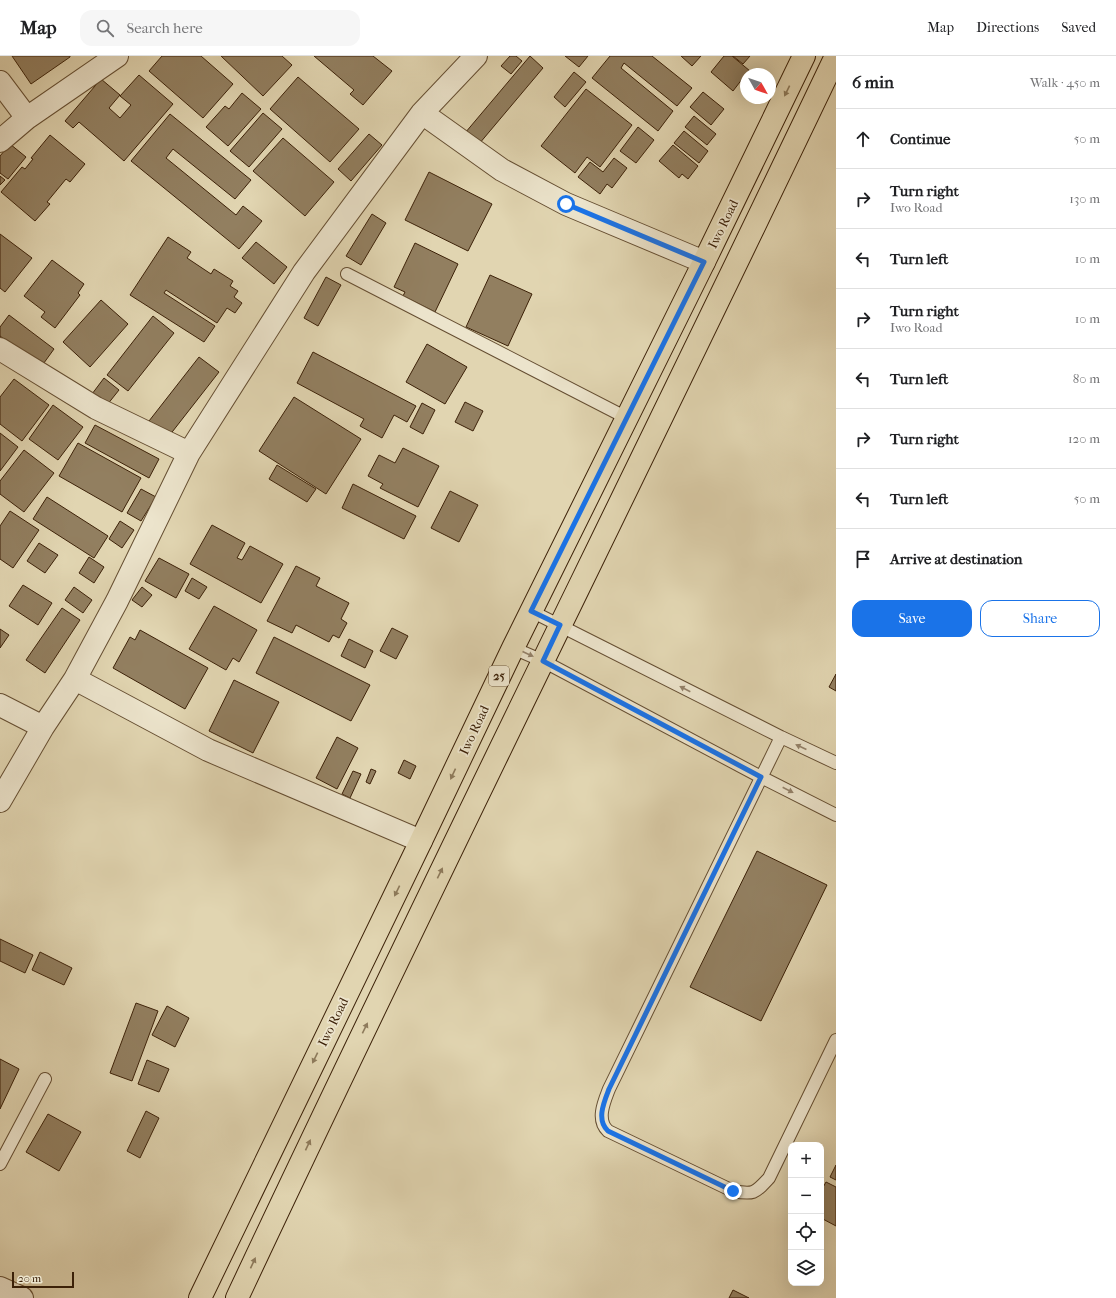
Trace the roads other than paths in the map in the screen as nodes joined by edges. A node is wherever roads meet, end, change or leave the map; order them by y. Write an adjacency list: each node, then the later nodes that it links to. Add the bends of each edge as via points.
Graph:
1 (117, 56): 7 (street)
2 (476, 56): 6 (street)
3 (804, 56): 9 (main road, Iwo Road / 25, one-way to 9)
4 (836, 56): 15 (main road, via 733,273)
5 (0, 82): 7 (street)
6 (422, 113): 9 (street, via 502,170 566,204); 13 (street, via 304,272)
7 (27, 118): 8 (street)
8 (0, 141)
9 (704, 262): 12 (main road, Iwo Road / 25)
10 (347, 274): 12 (lane)
11 (0, 349): 13 (street, via 96,408)
12 (627, 418): 14 (main road, Iwo Road / 25)
13 (189, 453): 18 (street)
14 (531, 611): 15 (lane); 16 (main road, Iwo Road / 25)
15 (560, 625): 17 (main road); 21 (lane, one-way to 15)
16 (513, 648): 17 (lane, one-way to 17); 26 (main road, Iwo Road / 25, one-way to 26)
17 (543, 661): 23 (lane); 33 (main road, one-way to 17)
18 (76, 679): 20 (street); 26 (street, via 208,750)
19 (0, 705): 20 (street)
20 (43, 728): 24 (street)
21 (781, 737): 22 (lane, one-way to 21); 23 (lane)
22 (836, 764)
23 (761, 777): 25 (lane, one-way to 25); 27 (lane, via 609,1089 603,1105 604,1128 733,1191 754,1192 769,1178)
24 (0, 801)
25 (836, 815)
26 (421, 841): 32 (main road, Iwo Road / 25, one-way to 32)
27 (836, 1040)
28 (45, 1079): 29 (lane)
29 (0, 1164)
30 (0, 1288): 31 (street)
31 (22, 1298)
32 (200, 1298)
33 (236, 1298)

